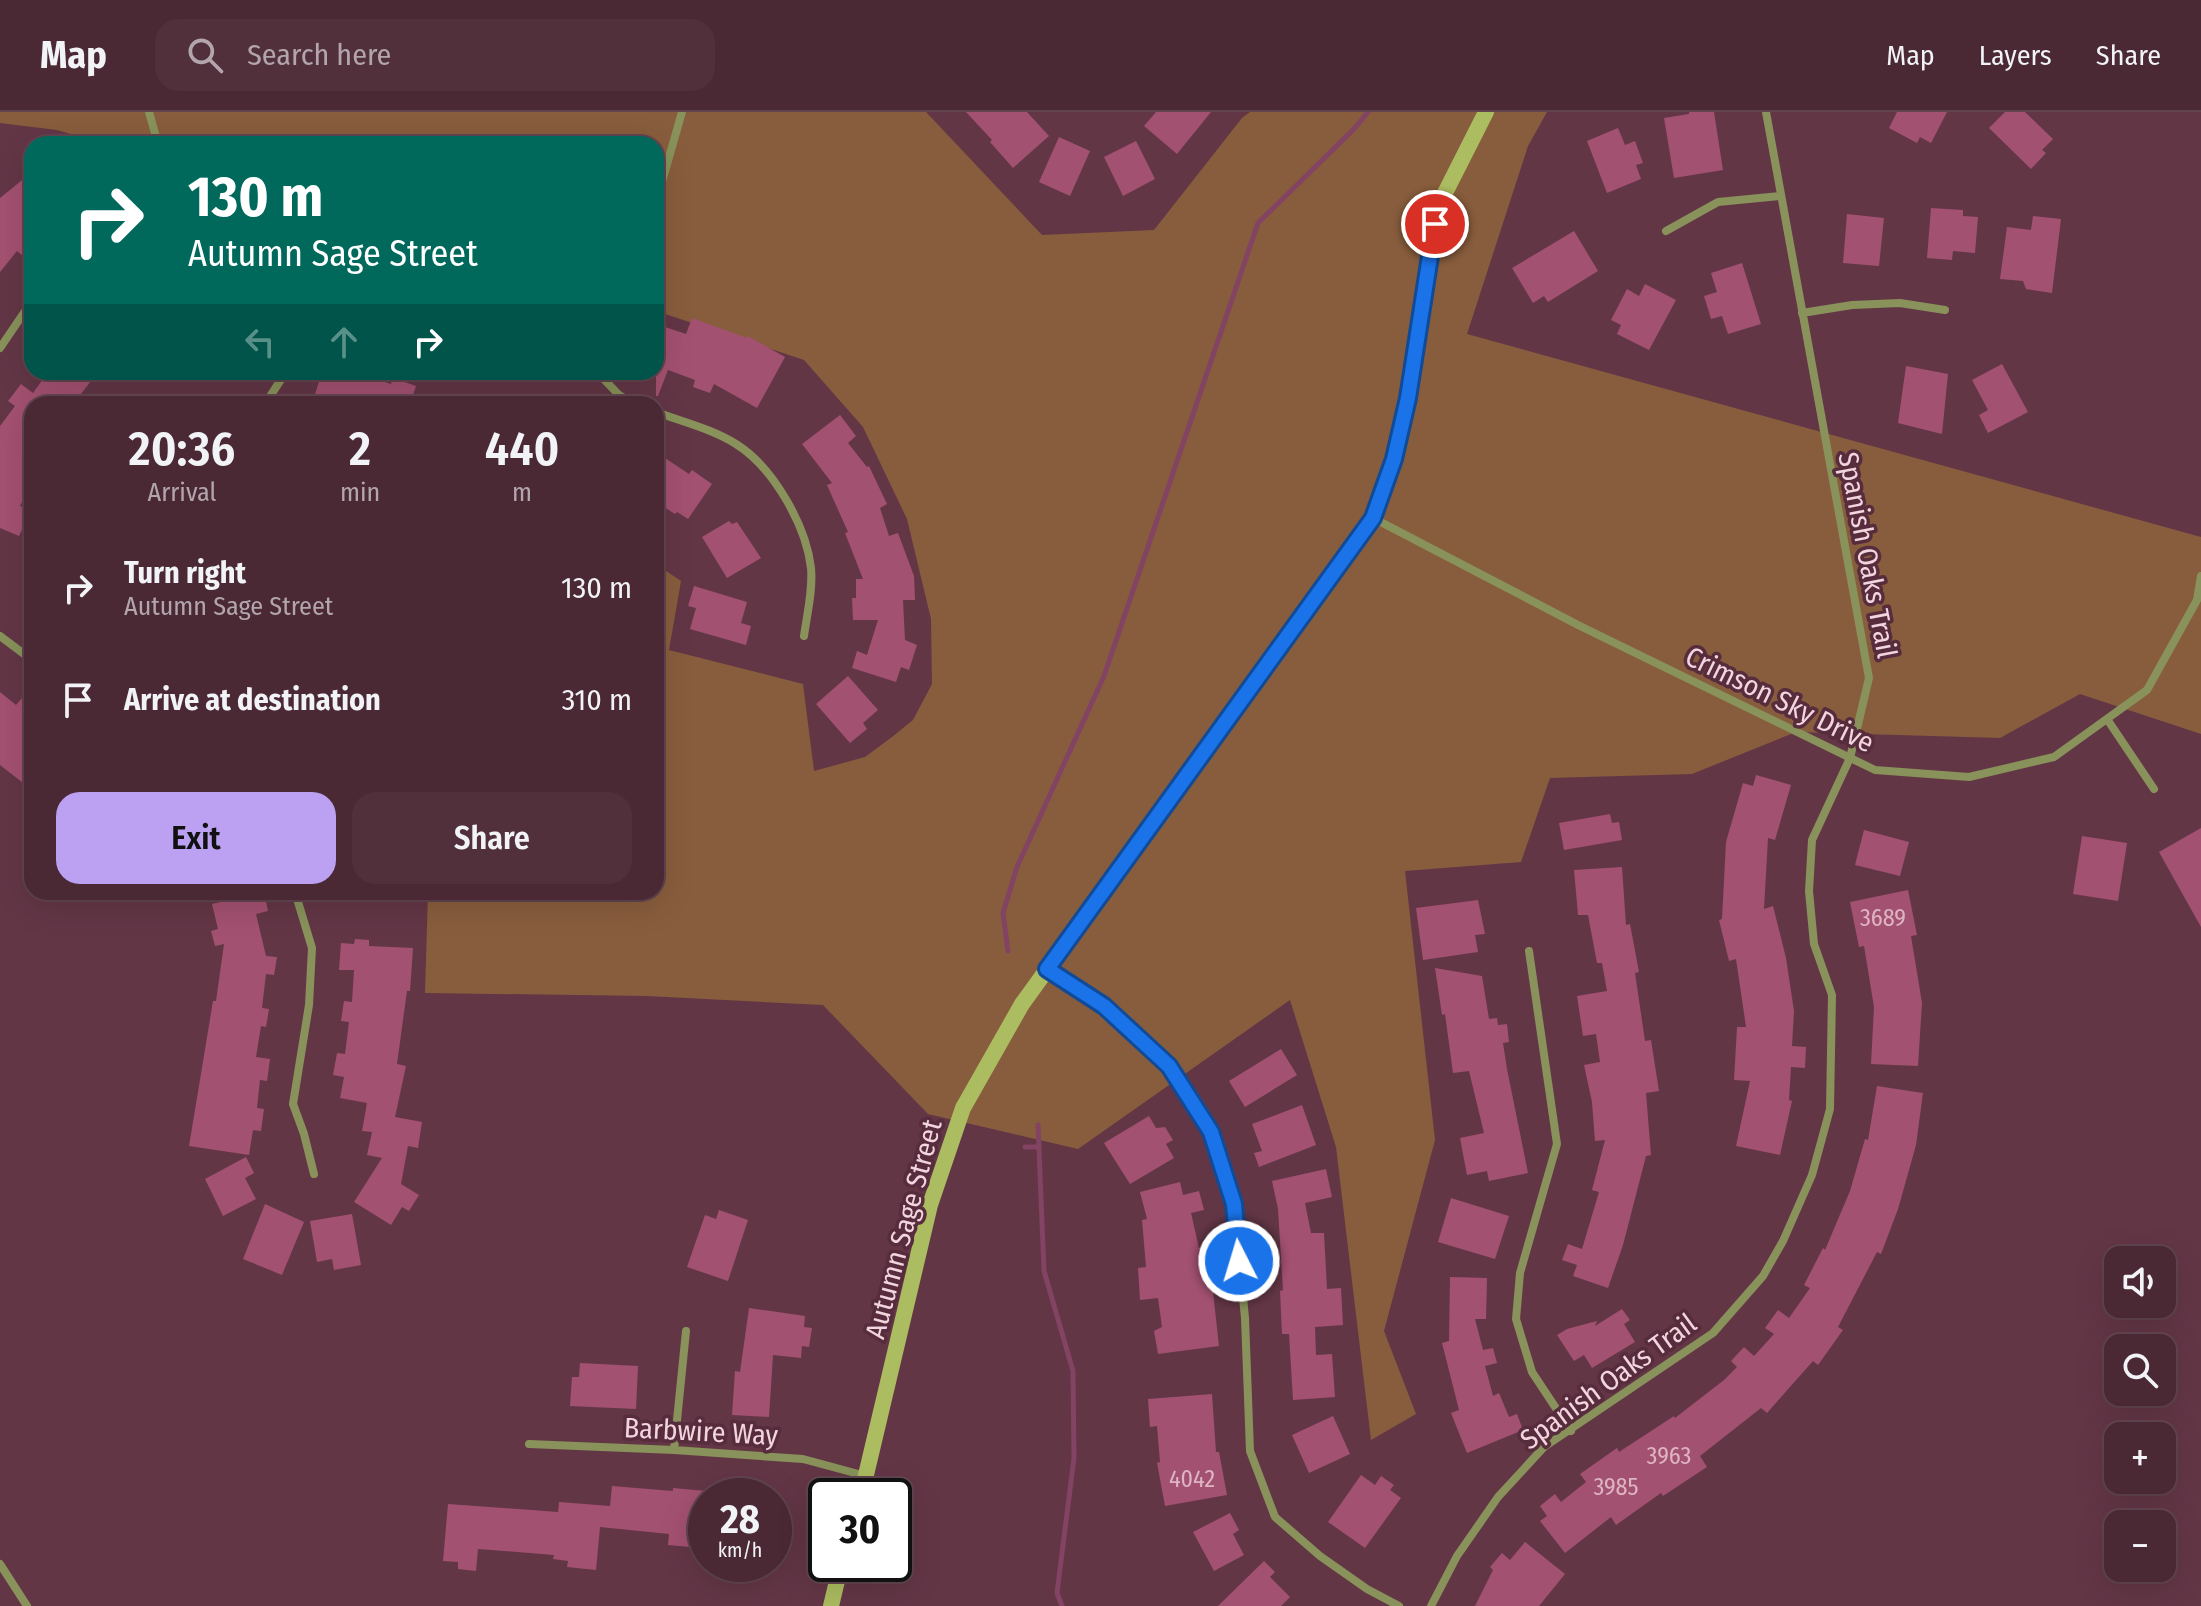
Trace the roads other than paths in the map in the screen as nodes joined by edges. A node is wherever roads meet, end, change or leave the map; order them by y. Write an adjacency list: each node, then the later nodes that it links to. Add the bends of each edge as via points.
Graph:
1 (149, 112): 5 (street)
2 (682, 112): 6 (street)
3 (1486, 112): 16 (street, Autumn Sage Street, via 1435,224 1408,398)
4 (1766, 112): 7 (street, Spanish Oaks Trail)
5 (156, 136)
6 (664, 175)
7 (1780, 196): 8 (street, via 1718,202); 11 (street, Spanish Oaks Trail)
8 (1666, 231)
9 (1945, 310): 11 (street, via 1900,303)
10 (24, 313): 12 (street)
11 (1802, 313): 22 (street, Spanish Oaks Trail, via 1869,678)
12 (0, 348)
13 (605, 380): 14 (street)
14 (621, 396)
15 (664, 415): 19 (street, via 738,445 782,493 811,567)
16 (1373, 518): 22 (street, Crimson Sky Drive); 26 (street, Autumn Sage Street)
17 (2201, 576): 21 (street, Crimson Sky Drive, via 2197,600 2147,690)
18 (0, 636): 20 (street)
19 (804, 636)
20 (24, 654)
21 (2107, 719): 22 (street, Crimson Sky Drive, via 2054,757 1969,777 1875,770); 23 (street)
22 (1850, 758): 29 (street, Spanish Oaks Trail, via 1812,840 1814,944 1832,995 1833,1055 1830,1109 1812,1175 1763,1276 1713,1333)
23 (2154, 789)
24 (297, 900): 27 (street, via 312,948 293,1104)
25 (1529, 951): 29 (street, via 1557,1144 1520,1273 1516,1319 1532,1372)
26 (1047, 969): 32 (street, Autumn Sage Street, via 963,1108 930,1205); 37 (street, via 1104,1006 1169,1066 1211,1132 1234,1204 1250,1451 1275,1517 1320,1556)
27 (314, 1174)
28 (686, 1331): 31 (street)
29 (1571, 1431): 38 (street, Spanish Oaks Trail, via 1544,1447 1498,1497 1457,1556)
30 (529, 1444): 31 (street, Barbwire Way)
31 (674, 1450): 32 (street, Barbwire Way, via 803,1459)
32 (867, 1476)
33 (0, 1564): 35 (street)
34 (837, 1582): 36 (street)
35 (27, 1606)
36 (831, 1606)
37 (1399, 1606)
38 (1431, 1606)

